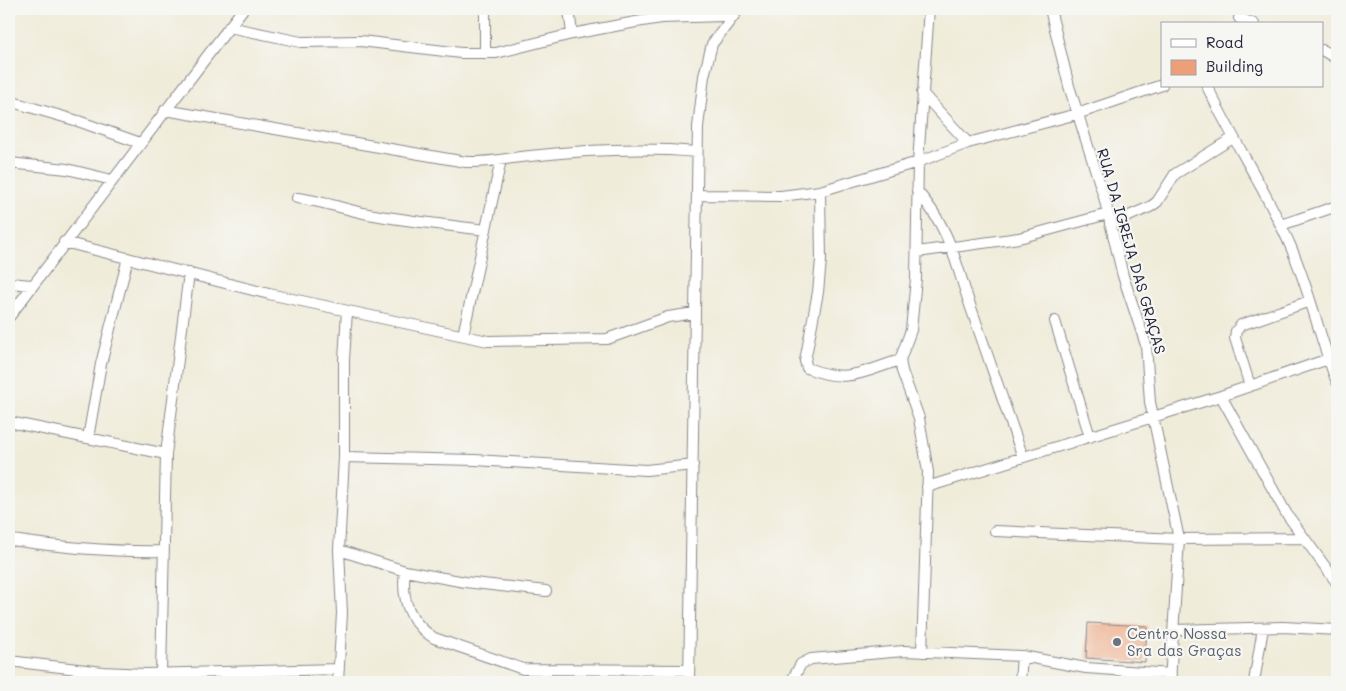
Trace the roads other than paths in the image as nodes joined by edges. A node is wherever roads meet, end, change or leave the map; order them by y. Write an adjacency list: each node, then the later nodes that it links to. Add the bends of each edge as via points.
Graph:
1 (485, 9): 10 (street)
2 (569, 9): 8 (street)
3 (738, 9): 8 (street, via 723,16 661,18); 21 (street, via 712,44 704,76)
4 (929, 9): 14 (street)
5 (1050, 9): 17 (street, RUA DA IGREJA DAS GRAÇAS)
6 (240, 10): 7 (street)
7 (230, 27): 10 (street, via 301,42 361,41 461,54); 16 (street)
8 (572, 34): 10 (street)
9 (1324, 51): 11 (street)
10 (485, 53)
11 (1337, 59)
12 (1161, 85): 17 (street)
13 (1208, 88): 18 (street)
14 (922, 93): 20 (street); 23 (street)
15 (9, 101): 19 (street)
16 (165, 110): 19 (street); 22 (street, via 466,162)
17 (1078, 114): 20 (street); 31 (street, RUA DA IGREJA DAS GRAÇAS)
18 (1233, 138): 31 (street, via 1175,174 1157,202 1150,207); 32 (street)
19 (140, 142): 25 (street)
20 (968, 143): 23 (street)
21 (697, 152): 22 (street, via 643,149); 28 (street)
22 (501, 160): 33 (street)
23 (918, 162): 26 (street); 27 (street)
24 (9, 163): 25 (street, via 67,169)
25 (112, 180): 34 (street)
26 (820, 191): 28 (street, via 781,196); 48 (street, via 821,260 804,361 807,368 841,378)
27 (917, 191): 35 (street, via 941,223); 36 (street)
28 (697, 195): 43 (street)
29 (297, 198): 33 (street, via 407,221)
30 (1337, 206): 32 (street)
31 (1109, 219): 35 (street); 52 (street, RUA DA IGREJA DAS GRAÇAS, via 1123,276 1146,345)
32 (1281, 225): 41 (street)
33 (486, 230): 46 (street)
34 (64, 242): 37 (street); 40 (street)
35 (952, 248): 36 (street); 58 (street)
36 (917, 252): 48 (street, via 911,330)
37 (128, 258): 38 (street); 55 (street, via 101,364)
38 (189, 274): 42 (street); 56 (street)
39 (9, 283): 40 (street)
40 (32, 285): 44 (street)
41 (1310, 301): 47 (street); 50 (street, via 1241,325 1236,331 1235,338)
42 (347, 311): 46 (street); 57 (street)
43 (695, 314): 46 (street, via 660,319 607,340 500,342); 59 (street)
44 (9, 317)
45 (1055, 321): 54 (street)
46 (463, 336)
47 (1332, 357): 49 (street); 50 (street)
48 (900, 360): 60 (street, via 919,418)
49 (1337, 382)
50 (1250, 386): 51 (street)
51 (1221, 396): 52 (street); 62 (street)
52 (1153, 417): 54 (street); 63 (street, RUA DA IGREJA DAS GRAÇAS)
53 (9, 422): 55 (street)
54 (1090, 436): 58 (street)
55 (88, 438): 56 (street)
56 (166, 454): 66 (street)
57 (344, 457): 59 (street, via 475,460 646,470); 65 (street)
58 (1023, 457): 60 (street)
59 (693, 465): 77 (street)
60 (928, 487): 73 (street)
61 (995, 530): 63 (street)
62 (1303, 538): 63 (street); 68 (street)
63 (1180, 539): 71 (street, RUA DA IGREJA DAS GRAÇAS)
64 (9, 542): 66 (street, via 112,552)
65 (339, 550): 67 (street); 76 (street, via 342,613)
66 (163, 551): 79 (street)
67 (405, 571): 69 (street); 77 (street, via 405,601 409,614 423,631 500,663 523,669)
68 (1337, 583)
69 (546, 591)
70 (1263, 628): 71 (street); 72 (street); 85 (street)
71 (1174, 630): 80 (street, RUA DA IGREJA DAS GRAÇAS)
72 (1337, 630)
73 (922, 652): 74 (street); 83 (street, via 904,650 811,659 800,664)
74 (1022, 656): 80 (street); 84 (street)
75 (9, 661): 78 (street)
76 (339, 669): 79 (street); 81 (street)
77 (689, 670): 82 (street)
78 (101, 677): 79 (street)
79 (162, 678)
80 (1170, 678)
81 (338, 682)
82 (689, 682)
83 (791, 682)
84 (1020, 682)
85 (1254, 682)

